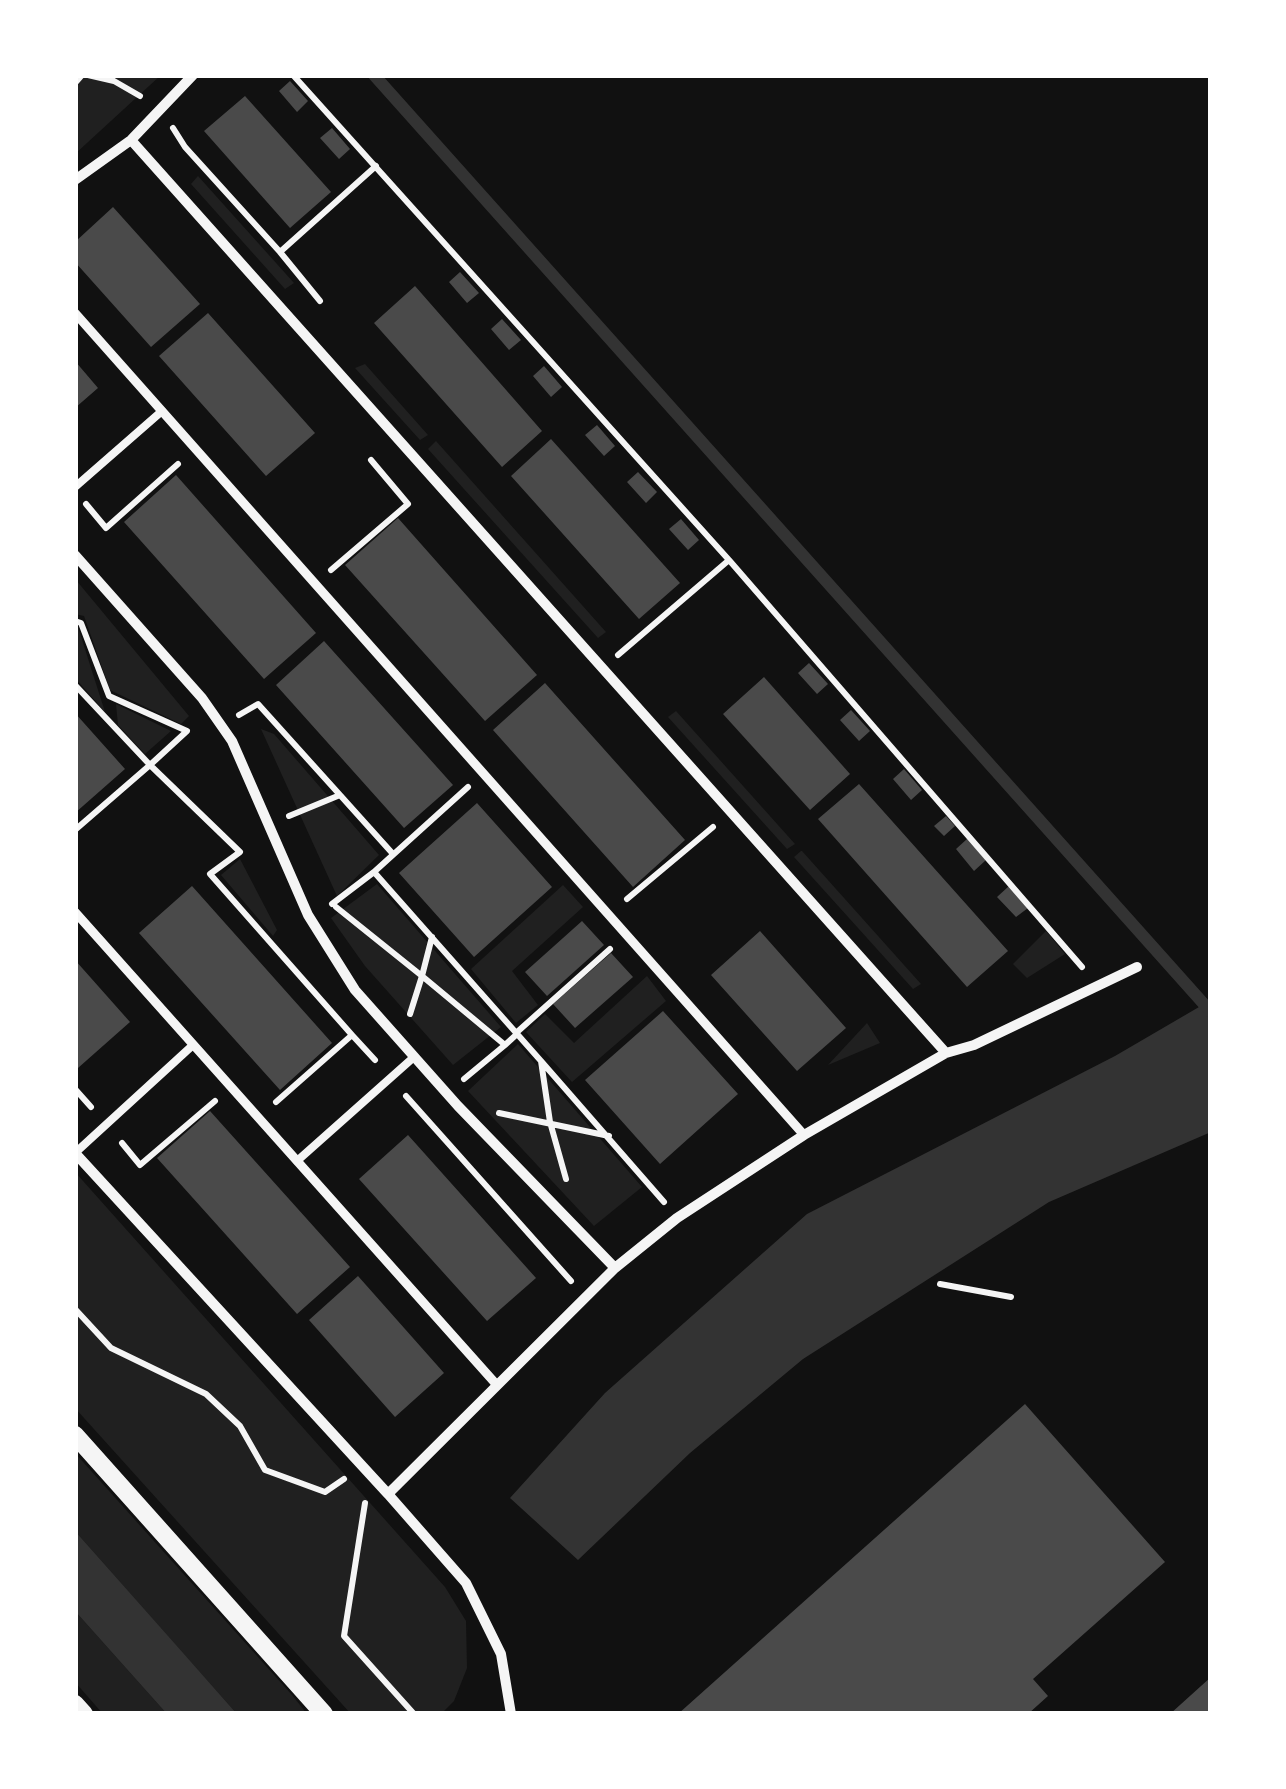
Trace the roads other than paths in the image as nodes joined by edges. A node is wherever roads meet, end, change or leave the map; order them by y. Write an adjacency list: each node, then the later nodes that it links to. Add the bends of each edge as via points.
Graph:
1 (193, 75): 2 (street)
2 (131, 140): 3 (street); 11 (street)
3 (75, 180)
4 (75, 313): 5 (street)
5 (162, 411): 6 (lane); 13 (street)
6 (75, 490)
7 (75, 555): 12 (street, via 221,725 308,914 355,990)
8 (75, 912): 10 (street)
9 (1137, 968): 11 (street)
10 (193, 1044): 14 (lane); 15 (street)
11 (946, 1053): 13 (street)
12 (414, 1057): 15 (lane); 16 (street)
13 (804, 1135): 16 (street, via 677,1218)
14 (75, 1153): 19 (street)
15 (296, 1161): 17 (street)
16 (615, 1268): 17 (street)
17 (496, 1384): 19 (street)
18 (75, 1435): 22 (street)
19 (388, 1494): 23 (street, via 466,1583 501,1654)
20 (75, 1704): 21 (street)
21 (84, 1714)
22 (324, 1714)
23 (511, 1714)

